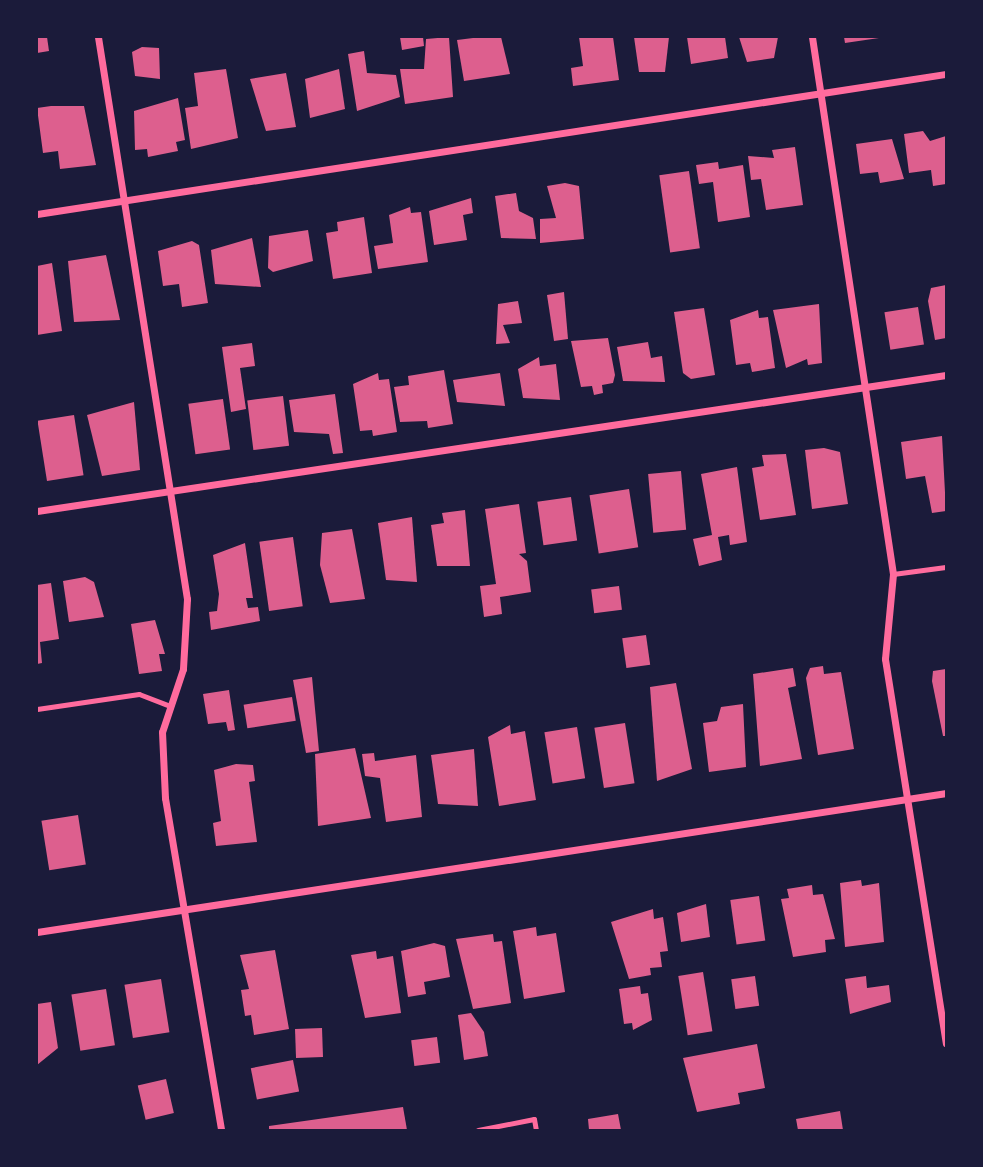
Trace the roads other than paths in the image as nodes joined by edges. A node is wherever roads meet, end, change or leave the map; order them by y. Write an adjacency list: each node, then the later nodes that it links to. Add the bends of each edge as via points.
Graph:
1 (98, 37): 5 (street)
2 (812, 37): 4 (street)
3 (946, 74): 4 (street)
4 (820, 93): 5 (street); 8 (street)
5 (124, 201): 6 (street); 9 (street)
6 (37, 214)
7 (946, 375): 8 (street)
8 (864, 387): 9 (street); 12 (street)
9 (173, 491): 10 (street); 13 (street, via 187,599 183,669)
10 (37, 511)
11 (946, 566): 12 (lane)
12 (893, 574): 16 (street, via 885,659)
13 (170, 706): 14 (lane, via 139,694); 17 (street, via 162,732 165,798)
14 (37, 709)
15 (946, 793): 16 (street)
16 (910, 799): 17 (street); 19 (street)
17 (187, 909): 18 (street); 21 (street)
18 (37, 932)
19 (945, 1032): 20 (street)
20 (946, 1043)
21 (221, 1130)
22 (478, 1130): 23 (lane, via 534,1119)
23 (536, 1130)

